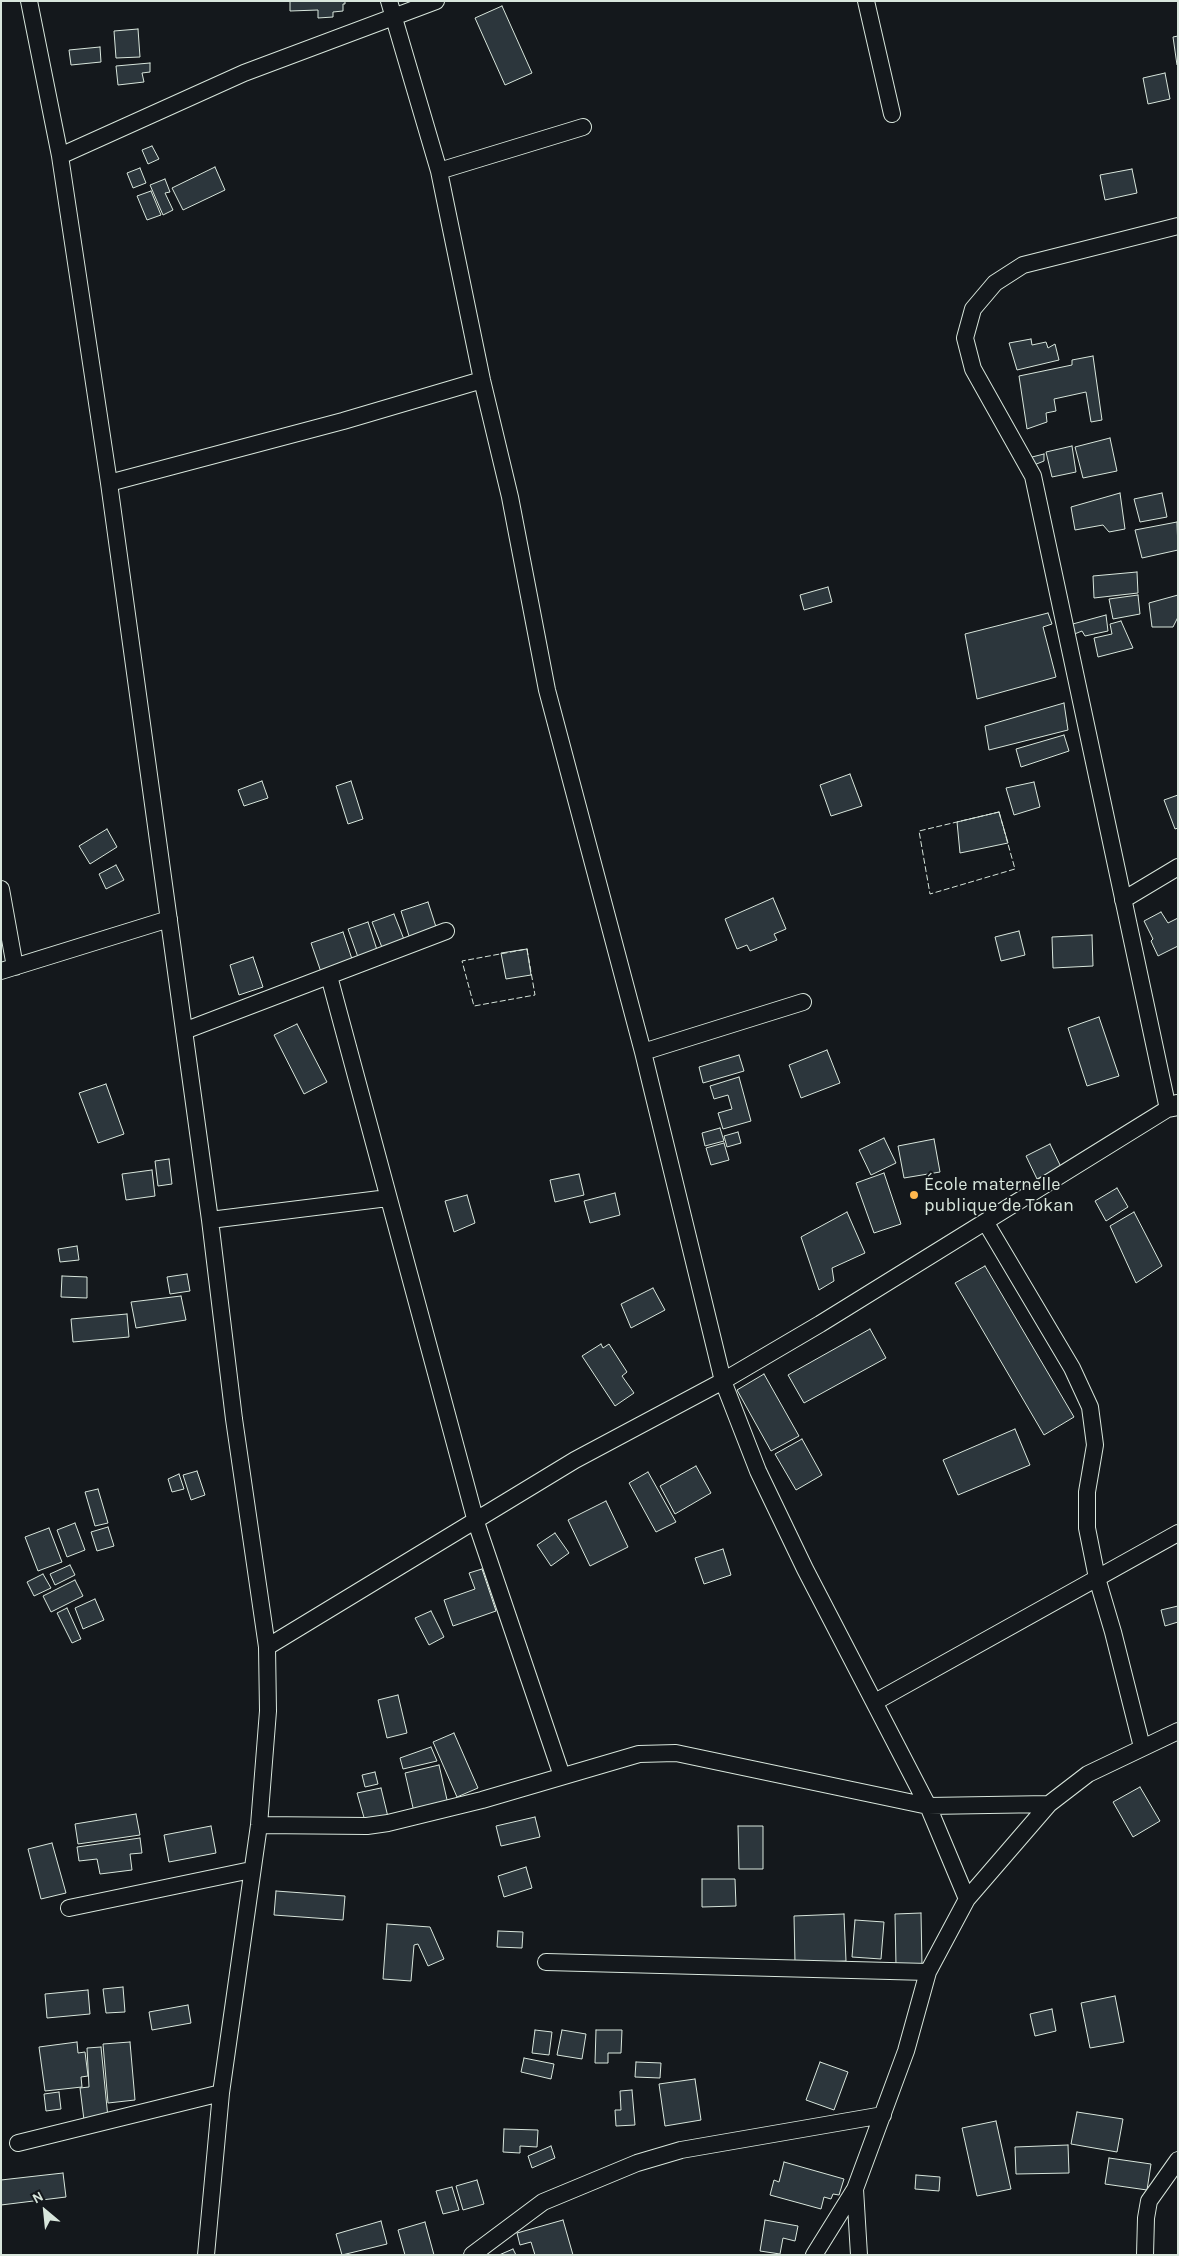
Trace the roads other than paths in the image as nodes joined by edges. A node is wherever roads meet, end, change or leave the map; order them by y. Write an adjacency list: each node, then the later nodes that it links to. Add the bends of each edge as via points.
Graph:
1 (29, 1): 7 (street)
2 (436, 1): 4 (street)
3 (866, 1): 5 (street)
4 (392, 8): 7 (street); 8 (street)
5 (892, 114)
6 (583, 127): 8 (street)
7 (60, 156): 11 (street)
8 (439, 170): 10 (street)
9 (1178, 226): 14 (street, via 1023,265 994,283 973,309 965,338 973,369 1033,476)
10 (482, 380): 11 (street, via 343,421); 21 (street, via 510,497 547,690)
11 (108, 483): 15 (street)
12 (1178, 868): 14 (street)
13 (1, 889): 17 (street)
14 (1124, 900): 22 (street)
15 (169, 919): 17 (street); 20 (street)
16 (446, 931): 18 (street)
17 (8, 969)
18 (329, 976): 20 (street); 23 (street)
19 (802, 1002): 21 (street)
20 (184, 1031): 24 (street)
21 (643, 1052): 26 (street)
22 (1175, 1106): 25 (street)
23 (388, 1198): 24 (street); 27 (street)
24 (210, 1220): 30 (street, via 234,1419)
25 (986, 1223): 26 (street); 29 (street, via 1072,1368 1090,1407 1095,1445 1087,1492 1087,1528)
26 (723, 1381): 27 (street, via 575,1460); 31 (street, via 758,1471)
27 (476, 1522): 30 (street); 34 (street)
28 (1178, 1533): 29 (street)
29 (1097, 1578): 31 (street); 33 (street)
30 (267, 1647): 37 (street, via 268,1710)
31 (875, 1702): 36 (street)
32 (1178, 1731): 33 (street)
33 (1142, 1747): 35 (street, via 1088,1774)
34 (562, 1776): 36 (street, via 639,1754 676,1753); 37 (street, via 388,1824)
35 (1050, 1804): 36 (street); 39 (street)
36 (928, 1806): 39 (street)
37 (259, 1825): 38 (street)
38 (251, 1870): 40 (street); 43 (street)
39 (967, 1899): 42 (street)
40 (70, 1908)
41 (546, 1962): 42 (street)
42 (928, 1972): 44 (street, via 906,2052)
43 (221, 2092): 45 (street); 48 (street)
44 (883, 2114): 47 (street); 49 (street, via 681,2150 637,2164 543,2202)
45 (18, 2143)
46 (1178, 2160): 52 (street, via 1149,2201)
47 (855, 2189): 50 (street); 51 (street)
48 (206, 2255)
49 (472, 2255)
50 (814, 2255)
51 (859, 2255)
52 (1145, 2255)

